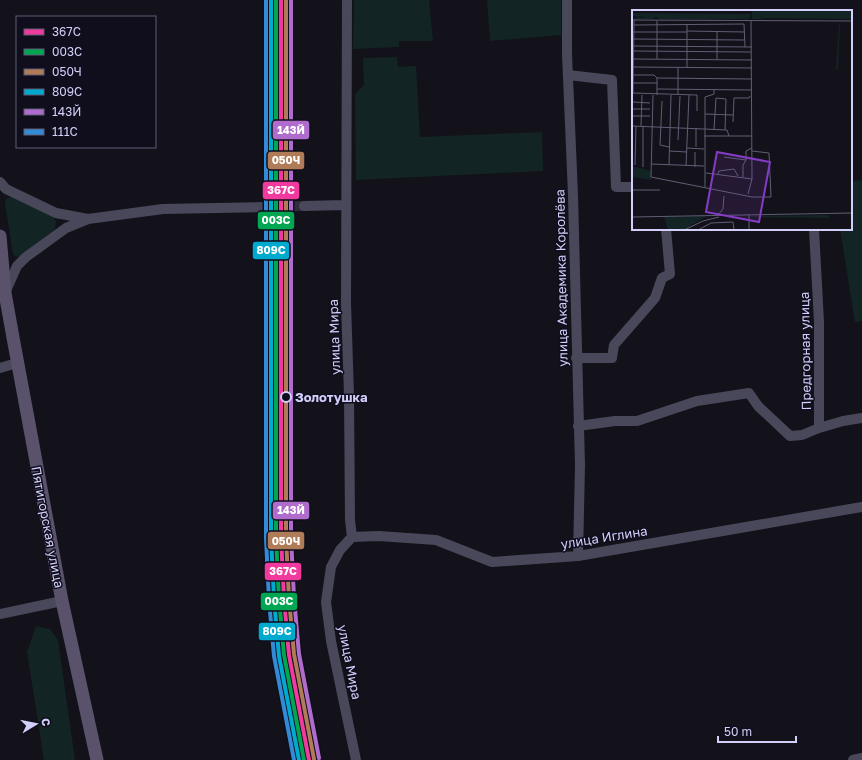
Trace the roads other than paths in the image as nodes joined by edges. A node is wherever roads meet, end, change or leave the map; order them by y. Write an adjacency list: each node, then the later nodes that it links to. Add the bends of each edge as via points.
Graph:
1 (347, 0): 6 (street, улица Мира)
2 (566, 0): 3 (street, улица Академика Королёва)
3 (568, 75): 5 (street, via 612,80 616,187); 15 (street, улица Академика Королёва)
4 (0, 182): 9 (street, via 6,189 56,213)
5 (632, 187)
6 (346, 205): 7 (street); 22 (street, улица Мира)
7 (304, 206)
8 (264, 207): 9 (street, via 163,209)
9 (88, 219): 14 (street, via 66,228 26,257 17,266)
10 (666, 230): 15 (street, via 670,274 662,278 655,298 614,345 612,358)
11 (814, 230): 20 (street, Предгорная улица, via 819,322)
12 (0, 236): 14 (main road, Пятигорская улица)
13 (0, 279): 14 (main road, Пятигорская улица)
14 (6, 293): 16 (main road, Пятигорская улица)
15 (576, 358): 19 (street, улица Академика Королёва)
16 (17, 363): 17 (street); 24 (main road, Пятигорская улица)
17 (0, 368)
18 (862, 418): 20 (street, Предгорная улица)
19 (578, 426): 20 (street, via 615,421 637,422 697,401 749,393 758,406 790,436 802,435); 23 (street, улица Академика Королёва)
20 (819, 428)
21 (862, 506): 23 (street, улица Иглина)
22 (352, 537): 23 (street, улица Иглина, via 436,540 492,562); 28 (street, улица Мира, via 340,550 331,567 326,602 331,641)
23 (578, 556)
24 (62, 601): 25 (street); 27 (main road, Пятигорская улица)
25 (0, 614)
26 (862, 758): 29 (street)
27 (97, 760)
28 (356, 760)
29 (853, 760)

